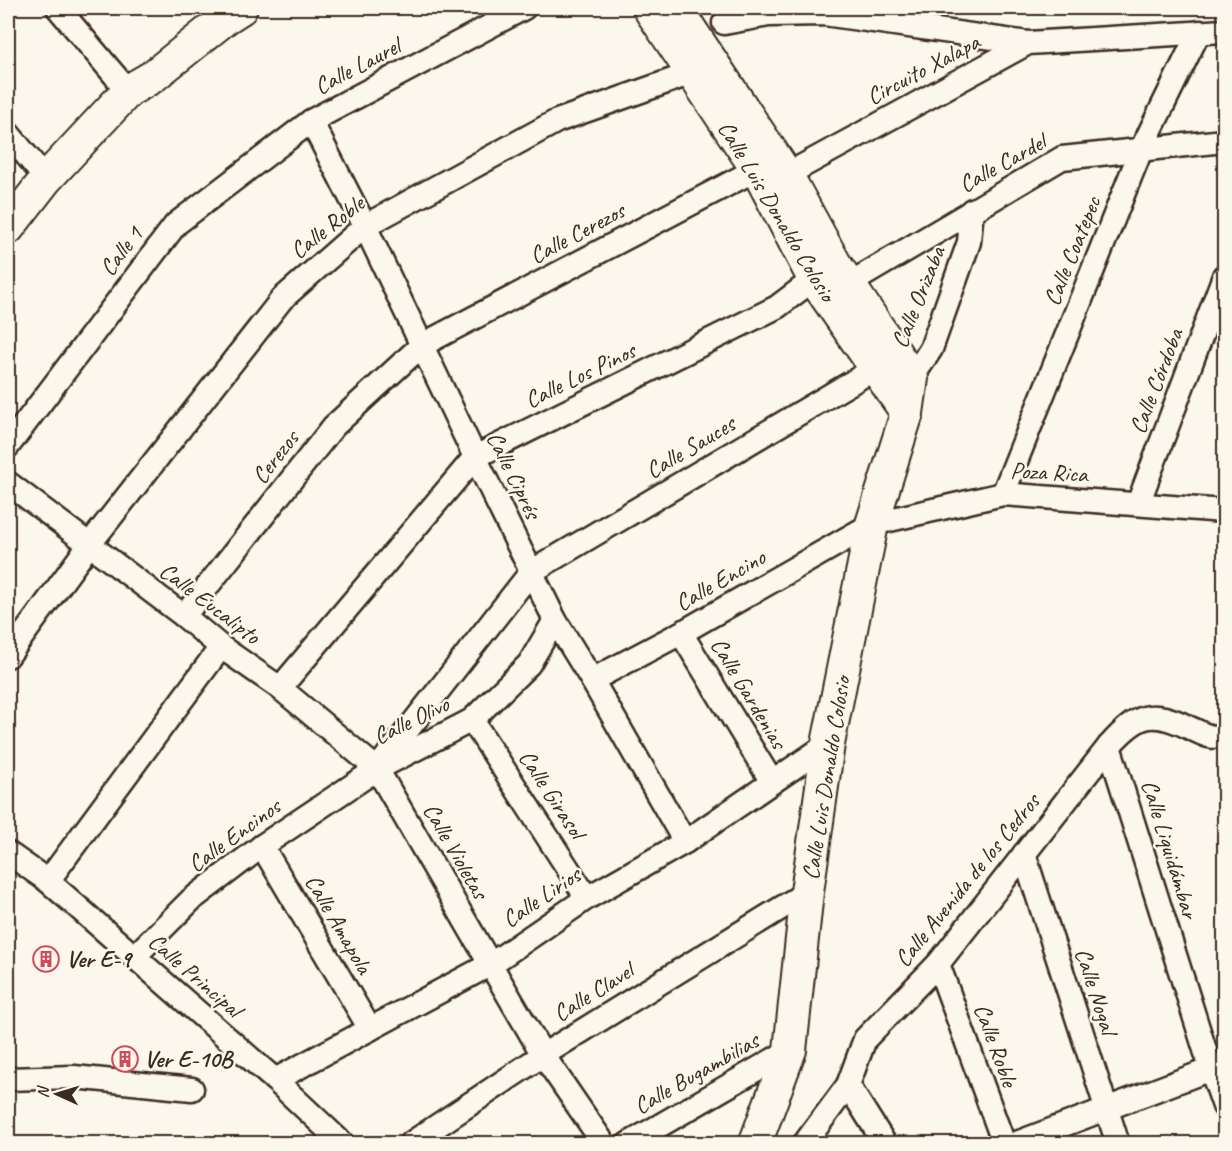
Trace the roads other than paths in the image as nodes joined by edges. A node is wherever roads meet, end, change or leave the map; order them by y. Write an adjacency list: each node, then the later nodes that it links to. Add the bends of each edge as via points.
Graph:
1 (58, 8): 11 (street)
2 (524, 8): 12 (street, Calle Laurel)
3 (649, 8): 10 (street, Calle Luis Donaldo Colosio)
4 (676, 8): 16 (street, Calle Luis Donaldo Colosio)
5 (229, 10): 11 (street, via 152,77)
6 (724, 22): 9 (street, via 769,15 824,14)
7 (1224, 31): 8 (street, Circuito Xalapa)
8 (1199, 32): 9 (street, Circuito Xalapa); 15 (street, Calle Coatepec)
9 (1028, 43): 16 (street, Circuito Xalapa)
10 (692, 73): 16 (street, Calle Luis Donaldo Colosio); 19 (street, Calle Roble, via 557,121)
11 (128, 91): 17 (street)
12 (311, 122): 19 (street, Calle Ciprés); 26 (street, Calle 1, via 176,224)
13 (8, 133): 17 (street)
14 (1224, 141): 15 (street, Calle Cardel)
15 (1142, 150): 18 (street, Calle Cardel, via 1062,158); 29 (street, Calle Coatepec)
16 (770, 177): 22 (street, Calle Luis Donaldo Colosio, via 835,264); 23 (street, Calle Cerezos)
17 (46, 179): 20 (street)
18 (972, 210): 22 (street, Calle Cardel); 25 (street, Calle Orizaba, via 969,242 931,350)
19 (365, 226): 23 (street, Calle Ciprés); 33 (street, Calle Roble, via 282,299)
20 (8, 228)
21 (1224, 276): 30 (street, Calle Córdoba)
22 (830, 287): 24 (street, Calle Luis Donaldo Colosio); 25 (street, Calle Luis Donaldo Colosio); 27 (street, Calle Los Pinos, via 777,307)
23 (422, 345): 27 (street, Calle Ciprés); 35 (street, Cerezos, via 333,427)
24 (876, 368): 25 (street, Calle Luis Donaldo Colosio); 34 (street, Calle Sauces)
25 (906, 396): 32 (street, Calle Luis Donaldo Colosio)
26 (8, 446)
27 (475, 457): 34 (street, Calle Ciprés); 41 (street, Calle Los Pinos)
28 (8, 483): 33 (street, Calle Eucalipto)
29 (1003, 494): 30 (street, Poza Rica); 32 (street, Poza Rica)
30 (1138, 504): 31 (street, Poza Rica)
31 (1224, 511)
32 (872, 524): 37 (street, Calle Encino); 44 (street, Calle Luis Donaldo Colosio)
33 (89, 545): 35 (street, Calle Eucalipto); 39 (street, Calle Roble)
34 (531, 572): 36 (street, Calle Ciprés); 46 (street, Calle Olivo)
35 (184, 616): 38 (street, Calle Eucalipto)
36 (555, 620): 40 (street, Calle Ciprés); 42 (street, Calle Olivo, via 529,664)
37 (681, 633): 40 (street, Calle Encino); 47 (street, Calle Gardenias)
38 (221, 647): 41 (street, Calle Eucalipto); 52 (street)
39 (8, 656)
40 (592, 680): 48 (street, Calle Ciprés)
41 (280, 688): 46 (street, Calle Eucalipto)
42 (472, 720): 46 (street, Calle Olivo); 54 (street, Calle Girasol)
43 (1218, 737): 45 (street, Calle Avenida de los Cedros, via 1147,716 1128,725)
44 (828, 744): 47 (street, Calle Lirios); 53 (street, Calle Luis Donaldo Colosio)
45 (1109, 746): 51 (street, Calle Avenida de los Cedros); 61 (street, Calle Liquidámbar)
46 (377, 769): 49 (street, Calle Encinos); 56 (street, Calle Violetas)
47 (772, 782): 48 (street, Calle Lirios)
48 (685, 842): 54 (street, Calle Lirios)
49 (262, 846): 55 (street, Calle Encinos, via 191,900); 58 (street, Calle Amapola)
50 (8, 853): 52 (street, Calle Principal)
51 (1024, 854): 57 (street, Calle Avenida de los Cedros); 67 (street, Calle Nogal)
52 (48, 881): 55 (street, Calle Principal)
53 (807, 892): 59 (street, Calle Luis Donaldo Colosio); 60 (street, Calle Clavel)
54 (587, 898): 56 (street, Calle Lirios)
55 (134, 957): 63 (street, Calle Principal)
56 (491, 964): 58 (street, Calle Lirios); 60 (street, Calle Violetas)
57 (938, 964): 64 (street, Calle Avenida de los Cedros, via 865,1039); 75 (street, Calle Roble)
58 (370, 1029): 63 (street, Calle Lirios)
59 (790, 1050): 71 (street, Calle Bugambilias); 72 (street, Calle Luis Donaldo Colosio)
60 (543, 1055): 69 (street, Calle Clavel); 70 (street, Calle Violetas)
61 (1211, 1069): 66 (street, Calle Liquidámbar); 67 (street)
62 (8, 1079): 65 (street, via 74,1077)
63 (275, 1080): 68 (street, Calle Principal)
64 (848, 1085): 73 (street, Calle Avenida de los Cedros); 74 (street)
65 (192, 1089)
66 (1224, 1106)
67 (1105, 1108): 76 (street); 77 (street, Calle Nogal)
68 (343, 1143)
69 (410, 1143)
70 (604, 1143)
71 (628, 1143)
72 (755, 1143)
73 (804, 1143)
74 (885, 1143)
75 (1004, 1143)
76 (1014, 1143)
77 (1118, 1143)

